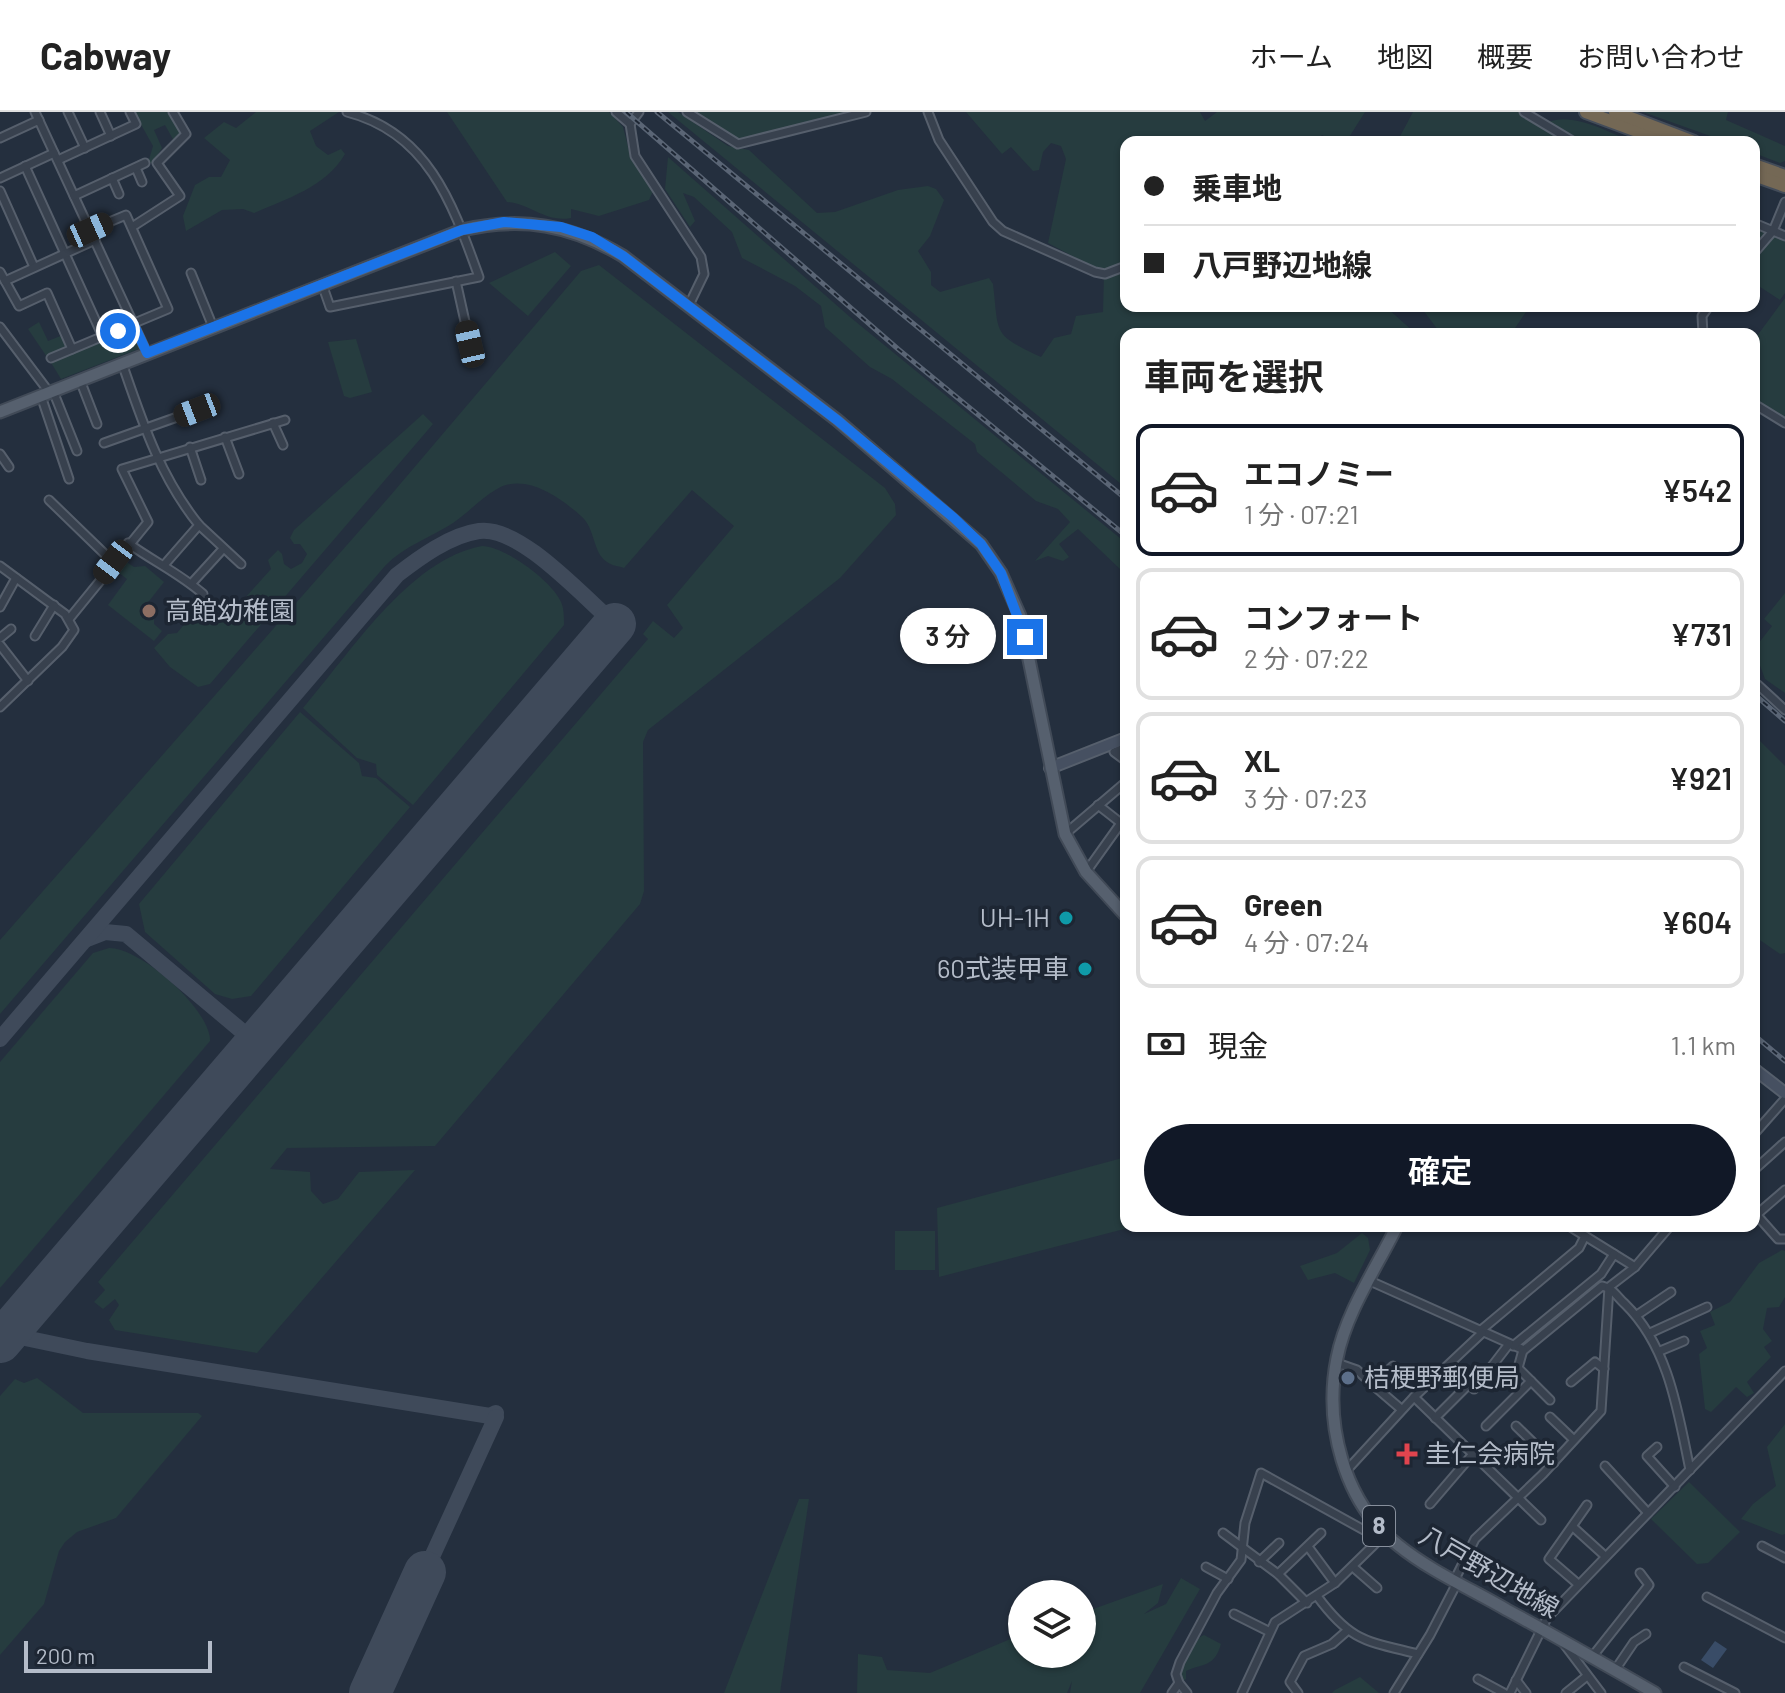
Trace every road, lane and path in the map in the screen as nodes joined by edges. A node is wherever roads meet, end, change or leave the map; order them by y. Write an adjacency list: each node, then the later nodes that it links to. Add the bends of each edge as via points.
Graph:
1 (68, 112): 21 (street)
2 (100, 112): 16 (street)
3 (130, 112): 16 (street, via 136,124)
4 (173, 112): 38 (street, via 186,134 157,163 180,196)
5 (347, 112): 40 (street, via 389,129 416,148)
6 (616, 112): 15 (street)
7 (639, 112): 15 (street)
8 (687, 112): 9 (street, via 738,144)
9 (866, 112)
10 (928, 112): 47 (street, via 939,140 1003,231 1095,272)
11 (1524, 112): 17 (street)
12 (1586, 112): 18 (highway)
13 (1615, 112): 19 (highway)
14 (37, 116): 20 (street); 22 (street)
15 (630, 124): 53 (street, via 635,156 701,257 704,274)
16 (111, 136): 21 (street)
17 (1564, 136)
18 (1651, 136)
19 (1678, 136)
20 (0, 138)
21 (85, 148): 22 (street)
22 (56, 157): 24 (street); 35 (street)
23 (145, 163): 26 (street)
24 (25, 166): 29 (street); 45 (street)
25 (1760, 167): 27 (highway)
26 (136, 168): 30 (street); 31 (street)
27 (1785, 176)
28 (1760, 177): 32 (highway)
29 (0, 178)
30 (112, 178): 34 (street); 35 (street)
31 (142, 182)
32 (1785, 186)
33 (0, 191): 46 (street)
34 (119, 194)
35 (74, 196): 39 (street)
36 (1785, 202): 41 (street)
37 (1760, 226): 41 (street)
38 (132, 227): 39 (street, via 126,215); 54 (street, via 168,309)
39 (90, 230): 43 (street)
40 (462, 230): 51 (street, via 479,277); 52 (main road); 53 (main road, via 517,222 571,230 623,256)
41 (1773, 231): 42 (street); 44 (street)
42 (1785, 236)
43 (95, 240): 45 (street); 54 (street)
44 (1760, 246)
45 (64, 254): 46 (street); 57 (street)
46 (34, 267): 50 (street)
47 (1120, 268)
48 (0, 272): 50 (street)
49 (191, 273): 56 (street)
50 (5, 281): 59 (street, via 19,306 47,293)
51 (456, 281): 52 (street, via 330,307); 58 (street)
52 (322, 284): 56 (main road)
53 (689, 305): 107 (main road, via 837,420 981,544 1020,616)
54 (134, 325): 57 (street); 60 (street)
55 (0, 327): 64 (street)
56 (213, 327): 60 (main road)
57 (103, 337): 59 (street)
58 (470, 344)
59 (72, 349): 61 (street)
60 (147, 353): 62 (main road)
61 (51, 358)
62 (122, 363): 63 (main road); 72 (street)
63 (80, 380): 64 (main road); 71 (street)
64 (47, 393): 67 (main road); 77 (street); 82 (street)
65 (1760, 408): 70 (street)
66 (197, 410): 72 (street)
67 (0, 412)
68 (285, 420): 69 (street)
69 (273, 423): 73 (street); 75 (street)
70 (1785, 423)
71 (97, 424)
72 (145, 430): 74 (street); 79 (street)
73 (225, 437): 76 (street); 81 (street)
74 (104, 443)
75 (283, 445)
76 (190, 447): 79 (street); 83 (street)
77 (77, 451)
78 (0, 454): 80 (street)
79 (158, 456): 85 (street, via 174,494); 86 (street, via 122,469 148,522)
80 (9, 467)
81 (239, 474)
82 (69, 479)
83 (201, 480)
84 (49, 500): 88 (street)
85 (199, 525): 87 (street); 89 (street)
86 (128, 543): 88 (street); 89 (street)
87 (222, 550): 90 (street); 93 (street)
88 (113, 562): 97 (street)
89 (165, 564): 93 (street)
90 (241, 564)
91 (0, 566): 92 (street)
92 (16, 578): 95 (street); 96 (street)
93 (191, 584): 94 (street)
94 (203, 594)
95 (54, 605): 97 (street); 99 (street)
96 (0, 607)
97 (69, 619): 102 (street, via 72,636)
98 (11, 629): 100 (street)
99 (35, 636)
100 (0, 638)
101 (0, 645): 102 (street)
102 (28, 681): 104 (street)
103 (1760, 687): 105 (street)
104 (1, 704)
105 (1785, 710)
106 (1120, 740): 107 (street)
107 (1050, 768): 112 (main road)
108 (1120, 787): 109 (street)
109 (1098, 805): 110 (street); 112 (street)
110 (1120, 823)
111 (1120, 829): 113 (street)
112 (1065, 834): 113 (main road)
113 (1086, 872): 114 (main road)
114 (1120, 909)
115 (1760, 1074): 116 (street)
116 (1785, 1093)
117 (1785, 1099): 118 (street)
118 (1760, 1127)
119 (1785, 1142): 120 (street)
120 (1760, 1165)
121 (1785, 1190): 122 (street)
122 (1760, 1209)
123 (1760, 1219): 128 (street, via 1778,1239)
124 (1394, 1232): 131 (main road, 八戸野辺地線 / 8)
125 (1579, 1232): 127 (street)
126 (1665, 1232): 130 (street)
127 (1585, 1236): 129 (street); 136 (street, via 1579,1248)
128 (1785, 1239)
129 (1614, 1254): 130 (street); 139 (street, via 1601,1274)
130 (1635, 1267): 132 (street)
131 (1370, 1281): 136 (street); 142 (main road, 八戸野辺地線 / 8, via 1346,1328)
132 (1609, 1287): 135 (street); 140 (street, via 1602,1286); 144 (street)
133 (1671, 1292): 135 (street)
134 (1707, 1307): 137 (street)
135 (1637, 1315): 137 (street)
136 (1481, 1332): 139 (street); 149 (street)
137 (1650, 1333): 141 (street)
138 (1684, 1341): 141 (street)
139 (1511, 1345): 140 (street); 153 (street, via 1477,1386 1469,1384)
140 (1523, 1350): 146 (street, via 1518,1368)
141 (1660, 1351): 161 (street)
142 (1337, 1363): 148 (street, via 1357,1370); 162 (main road, 八戸野辺地線 / 8, via 1334,1418)
143 (1393, 1366): 148 (street)
144 (1604, 1369): 147 (street, via 1595,1362); 156 (street, via 1601,1411)
145 (1785, 1371): 161 (street)
146 (1531, 1381): 150 (street); 154 (street)
147 (1571, 1382)
148 (1373, 1385): 151 (street)
149 (1414, 1397): 151 (street); 153 (street)
150 (1550, 1400)
151 (1401, 1409): 162 (street)
152 (1550, 1417): 156 (street)
153 (1435, 1418): 158 (street)
154 (1486, 1426)
155 (1516, 1426): 159 (street)
156 (1573, 1439): 159 (street)
157 (1657, 1447): 163 (street, via 1647,1456)
158 (1472, 1455): 164 (street); 165 (street)
159 (1554, 1463): 164 (street)
160 (1605, 1466): 167 (street)
161 (1690, 1470): 163 (street)
162 (1346, 1471): 172 (main road, 八戸野辺地線 / 8)
163 (1675, 1487): 167 (street)
164 (1518, 1497): 168 (street); 185 (street, via 1475,1539)
165 (1430, 1504)
166 (1587, 1505): 169 (street)
167 (1648, 1513): 177 (street)
168 (1541, 1520)
169 (1573, 1527): 177 (street); 187 (street, via 1549,1559)
170 (1223, 1533): 175 (street)
171 (1321, 1533): 176 (street)
172 (1382, 1536): 175 (street, via 1261,1473); 181 (street); 185 (main road, 八戸野辺地線 / 8)
173 (1279, 1543): 179 (street)
174 (1762, 1546): 178 (street)
175 (1242, 1547): 179 (street); 184 (street, via 1241,1560)
176 (1309, 1548): 183 (street); 186 (street)
177 (1605, 1556): 187 (street)
178 (1785, 1558)
179 (1259, 1562): 183 (street)
180 (1206, 1567): 184 (street)
181 (1353, 1567): 186 (street); 188 (street)
182 (1640, 1573): 200 (street, via 1649,1585)
183 (1278, 1574): 191 (street)
184 (1228, 1579): 206 (street, via 1180,1662)
185 (1456, 1580): 193 (main road, 八戸野辺地線 / 8); 199 (street)
186 (1335, 1583): 189 (street)
187 (1578, 1584): 193 (street)
188 (1377, 1588)
189 (1317, 1596): 191 (street); 194 (street)
190 (1707, 1597): 197 (street)
191 (1307, 1603): 195 (street)
192 (1234, 1614): 195 (street)
193 (1539, 1627): 198 (main road, 八戸野辺地線 / 8); 205 (street)
194 (1348, 1630): 199 (street, via 1369,1644); 210 (street, via 1299,1662 1290,1682)
195 (1268, 1631): 209 (street)
196 (1646, 1634): 202 (street)
197 (1785, 1638)
198 (1561, 1639): 200 (main road, 八戸野辺地線 / 8); 203 (street)
199 (1418, 1654): 211 (street)
200 (1592, 1657): 202 (main road, 八戸野辺地線 / 8)
201 (1684, 1667): 217 (street)
202 (1615, 1670): 216 (main road, 八戸野辺地線 / 8)
203 (1587, 1676): 214 (street); 215 (street)
204 (1478, 1679): 212 (street)
205 (1516, 1680): 212 (street); 213 (street)
206 (1179, 1683): 207 (street); 208 (street)
207 (1172, 1693)
208 (1187, 1693)
209 (1242, 1693)
210 (1298, 1693)
211 (1394, 1693)
212 (1507, 1693)
213 (1526, 1693)
214 (1566, 1693)
215 (1601, 1693)
216 (1655, 1693)
217 (1735, 1693)

